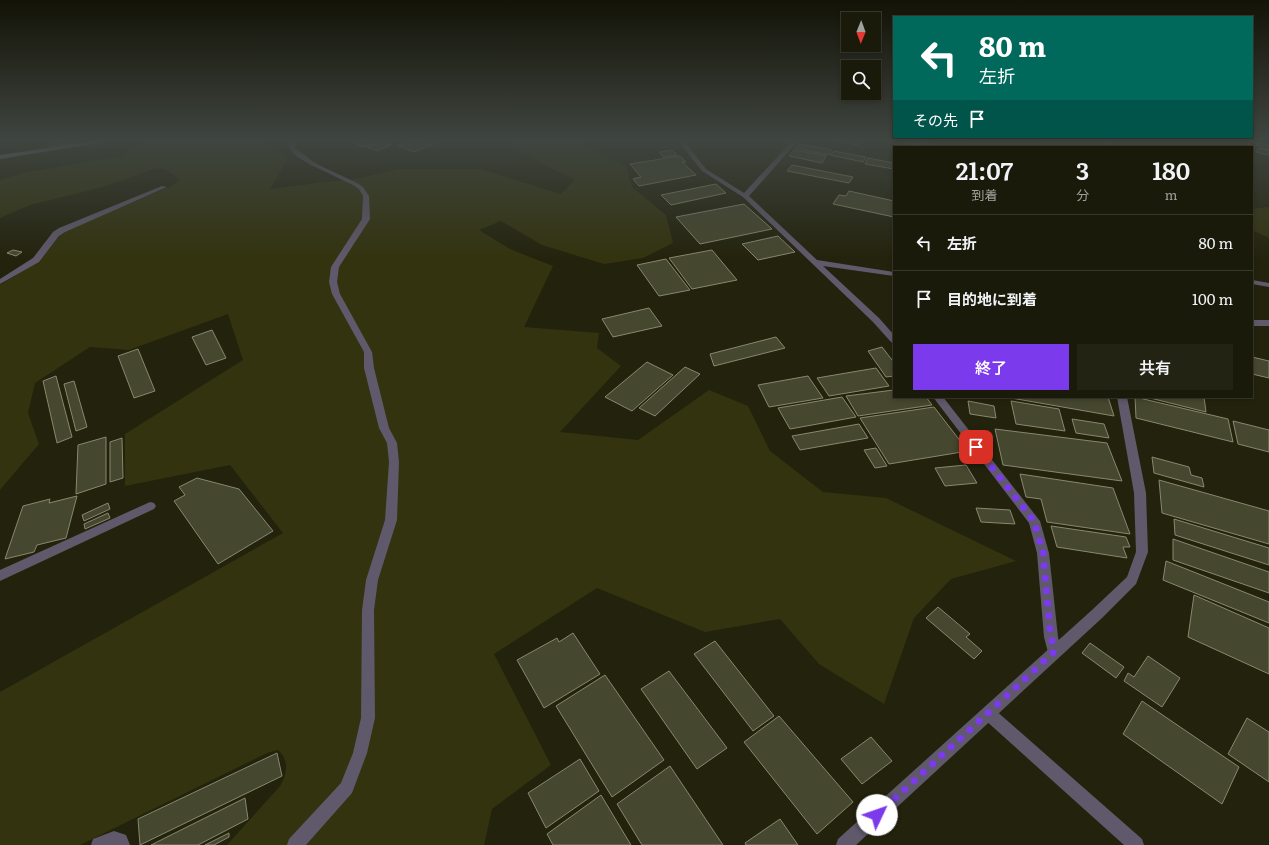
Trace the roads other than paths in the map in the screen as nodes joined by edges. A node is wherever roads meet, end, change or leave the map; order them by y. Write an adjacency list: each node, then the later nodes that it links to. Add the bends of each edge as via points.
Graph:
1 (348, 180): 22 (street, via 361,188 366,196 366,219 335,267 333,282 336,294 368,352 369,368 384,428 392,443 394,462 391,520 372,580 368,610 368,718 360,753 347,788)
2 (720, 180): 5 (street)
3 (758, 180): 5 (street)
4 (164, 187): 8 (street, via 62,230 36,260)
5 (744, 196): 6 (street)
6 (815, 262): 7 (street); 13 (street)
7 (893, 274)
8 (0, 282)
9 (1253, 282): 10 (street)
10 (1269, 285)
11 (1253, 323): 12 (street)
12 (1269, 324)
13 (893, 339)
14 (939, 398): 18 (street, via 1034,521 1043,553)
15 (1122, 398): 18 (street, via 1140,493 1142,552 1132,580)
16 (150, 506): 17 (street)
17 (0, 576)
18 (1054, 652): 19 (street)
19 (989, 714): 23 (street); 24 (street)
20 (99, 845): 21 (street, via 114,839)
21 (122, 845)
22 (295, 845)
23 (844, 845)
24 (1136, 845)

